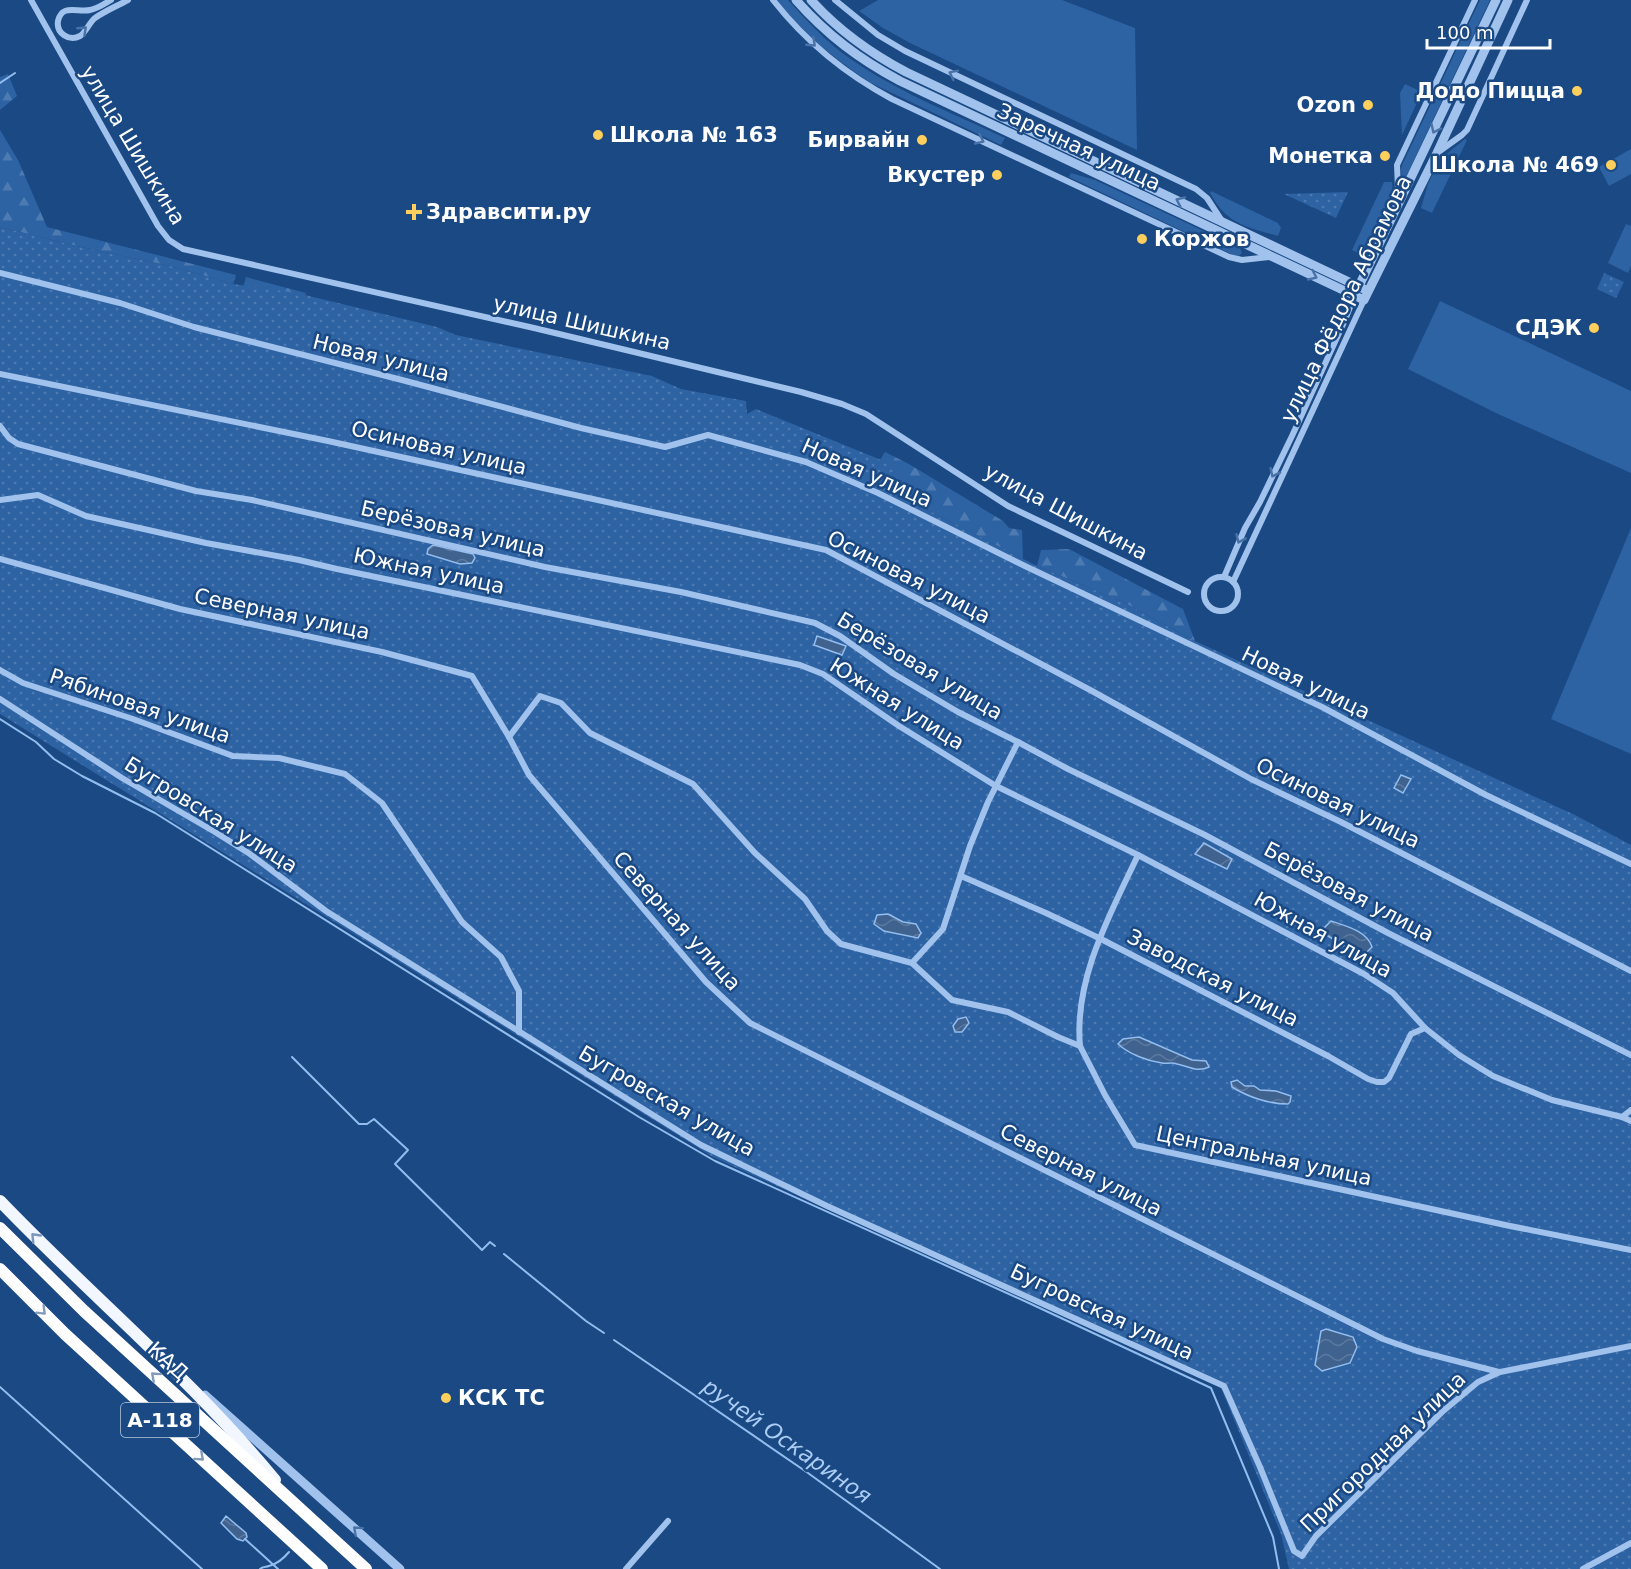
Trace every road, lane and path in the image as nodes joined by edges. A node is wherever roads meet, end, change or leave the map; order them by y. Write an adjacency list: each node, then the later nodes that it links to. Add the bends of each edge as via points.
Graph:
1 (31, 0): 26 (street, улица Шишкина, via 158,226 183,249 534,328 842,404 866,414 1008,506)
2 (111, 0): 3 (street, one-way to 3, via 91,10 66,11 58,21 61,32 77,37 96,18)
3 (128, 0)
4 (773, 0): 15 (street, one-way to 15, via 825,56 892,99 1229,257)
5 (796, 0): 15 (street, Заречная улица, via 836,40 879,70)
6 (811, 0): 14 (street, Заречная улица, one-way to 6, via 884,61 835,25)
7 (835, 0): 14 (street, one-way to 7, via 1196,189 905,51)
8 (1475, 0): 13 (street, via 1397,165)
9 (1496, 0): 13 (street, улица Фёдора Абрамова, one-way to 13)
10 (1509, 0): 12 (street, улица Фёдора Абрамова)
11 (1527, 0): 12 (street, via 1467,130)
12 (1437, 153): 17 (street, улица Фёдора Абрамова)
13 (1401, 202): 17 (street, улица Фёдора Абрамова, via 1369,263)
14 (1222, 221): 17 (street, Заречная улица)
15 (1271, 257): 18 (street, Заречная улица, one-way to 18)
16 (0, 273): 33 (street, Новая улица, via 581,428 665,447 708,435 806,462 1322,707 1486,795)
17 (1364, 288): 18 (street, улица Фёдора Абрамова); 19 (street, улица Фёдора Абрамова)
18 (1354, 296): 19 (street, Заречная улица); 24 (street, улица Фёдора Абрамова, one-way to 24)
19 (1364, 300): 25 (street, улица Фёдора Абрамова)
20 (0, 374): 37 (street, Осиновая улица, via 826,550 1251,779)
21 (0, 426): 30 (street, Берёзовая улица, via 18,444 196,491 815,623 958,712)
22 (0, 500): 31 (street, Южная улица, via 38,495 86,516 184,538 800,665 823,675)
23 (0, 559): 29 (street, Северная улица, via 180,609 382,652 472,676)
24 (1224, 577): 25 (street); 25 (street, via 1212,580 1205,589 1206,601 1214,610 1226,611 1236,604 1239,592)
25 (1233, 582)
26 (1188, 592)
27 (0, 670): 39 (street, Рябиновая улица, via 23,683 233,756 279,758 345,774 382,803 462,922 501,957 519,991)
28 (0, 699): 39 (street, Бугровская улица, via 250,854 326,911)
29 (508, 737): 36 (street, via 540,696 561,703 590,733 693,784 755,853 805,899 841,944); 51 (street, Северная улица, via 529,775 561,815 706,982 750,1023 1383,1339)
30 (1018, 742): 31 (street); 41 (street, Берёзовая улица)
31 (996, 786): 32 (street, Южная улица); 34 (street)
32 (1137, 855): 35 (street); 38 (street, Южная улица, via 1364,974 1393,993)
33 (1631, 864)
34 (961, 876): 35 (street, Заводская улица); 36 (street, via 943,929)
35 (1099, 938): 38 (street, Заводская улица, via 1377,1082 1389,1078 1411,1034); 40 (street, via 1083,992 1078,1027)
36 (912, 963): 40 (street, via 952,1000 1008,1012)
37 (1631, 970)
38 (1425, 1028): 43 (street, Южная улица, via 1493,1076 1552,1100)
39 (519, 1032): 55 (street, Бугровская улица, via 701,1145 1224,1386 1294,1551)
40 (1080, 1046): 47 (street, Центральная улица, via 1135,1145)
41 (1631, 1055)
42 (1631, 1110): 43 (street)
43 (1622, 1116): 44 (street, Южная улица)
44 (1631, 1121)
45 (0, 1201): 49 (highway, one-way to 45)
46 (0, 1228): 52 (highway, КАД / А-118, one-way to 46, via 84,1311)
47 (1631, 1250)
48 (0, 1269): 56 (highway, А-118, one-way to 56)
49 (138, 1336): 52 (highway, via 246,1445); 58 (street, one-way to 49)
50 (1631, 1346): 51 (street, Пригородная улица)
51 (1500, 1372): 55 (street, Пригородная улица, via 1478,1382 1442,1412 1316,1536)
52 (291, 1500): 57 (highway, КАД / А-118)
53 (668, 1521): 59 (street)
54 (1631, 1543): 60 (street)
55 (1302, 1556)
56 (322, 1569)
57 (366, 1569)
58 (400, 1569)
59 (626, 1569)
60 (1582, 1569)

